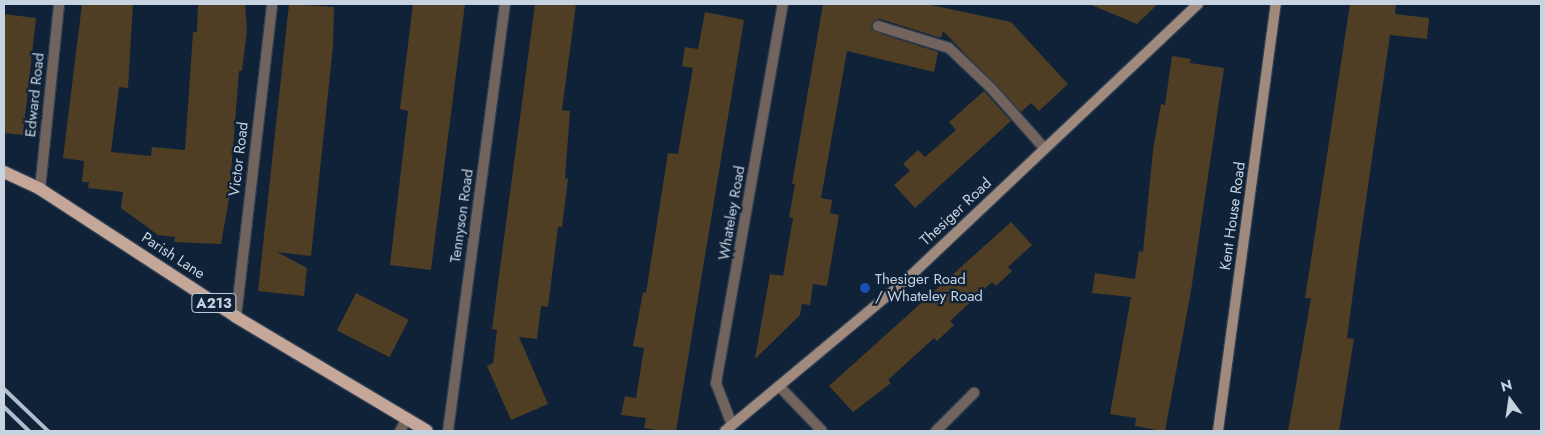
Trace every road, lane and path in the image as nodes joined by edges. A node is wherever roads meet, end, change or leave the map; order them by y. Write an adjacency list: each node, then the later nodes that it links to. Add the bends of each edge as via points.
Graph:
1 (59, 4): 10 (street, Edward Road)
2 (272, 4): 11 (street, Victor Road)
3 (505, 4): 17 (street, Tennyson Road)
4 (783, 4): 15 (street, Whateley Road, via 716,383)
5 (1198, 4): 8 (street, Thesiger Road)
6 (1276, 4): 20 (street, Kent House Road)
7 (878, 26): 8 (street, via 949,48 991,88)
8 (1045, 149): 12 (street, Thesiger Road, via 904,282)
9 (4, 172): 10 (main road, Parish Lane / A213)
10 (40, 189): 11 (main road, Parish Lane / A213)
11 (236, 317): 14 (main road, Parish Lane / A213)
12 (779, 386): 15 (street, Thesiger Road); 18 (street)
13 (974, 393): 19 (street)
14 (403, 426): 16 (main road, Parish Lane / A213)
15 (729, 428)
16 (426, 431)
17 (448, 431)
18 (822, 431)
19 (936, 431)
20 (1218, 431)

